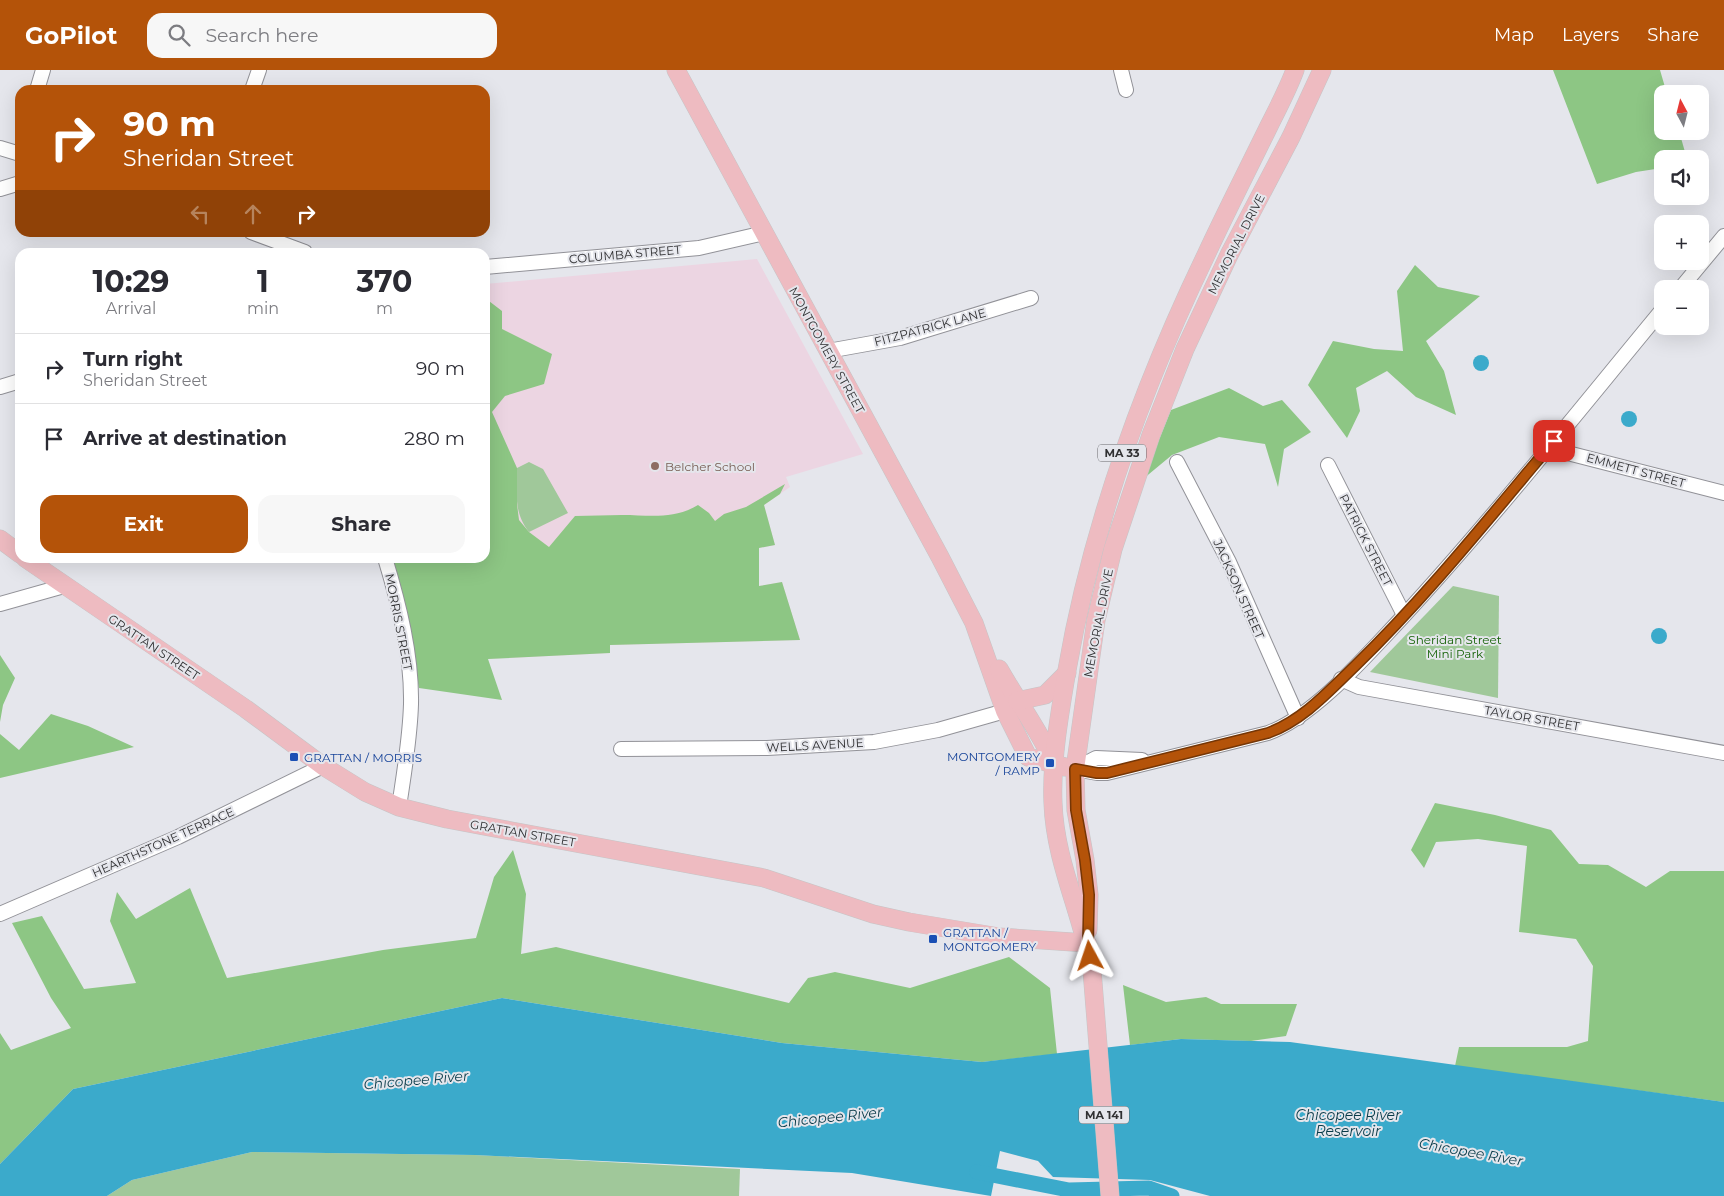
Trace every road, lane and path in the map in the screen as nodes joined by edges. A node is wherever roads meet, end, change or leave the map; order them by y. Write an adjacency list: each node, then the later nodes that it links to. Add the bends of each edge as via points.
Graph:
1 (43, 70): 7 (street)
2 (259, 70): 8 (street)
3 (676, 70): 14 (main road, MONTGOMERY STREET)
4 (1121, 70): 9 (street)
5 (1295, 70): 36 (main road, MEMORIAL DRIVE / MA 33, via 1175,320 1136,414 1095,543)
6 (1322, 70): 44 (main road, MEMORIAL DRIVE / MA 33, via 1196,325 1151,435 1103,585)
7 (38, 85)
8 (254, 85)
9 (1126, 90)
10 (0, 148): 11 (street)
11 (15, 150)
12 (15, 184): 13 (street)
13 (0, 189)
14 (764, 233): 18 (street, COLUMBA STREET, via 699,248); 22 (main road, MONTGOMERY STREET)
15 (1724, 236): 19 (street)
16 (264, 237): 17 (street)
17 (294, 248)
18 (490, 267)
19 (1687, 280)
20 (1031, 298): 22 (street, FITZPATRICK LANE, via 900,338)
21 (1654, 320): 25 (street)
22 (828, 352): 38 (main road, MONTGOMERY STREET, via 940,557)
23 (15, 382): 24 (street)
24 (0, 387)
25 (1548, 448): 28 (street, EMMETT STREET); 35 (street, via 1462,552)
26 (1178, 462): 39 (street, JACKSON STREET, via 1229,562)
27 (1328, 465): 35 (street, PATRICK STREET)
28 (1724, 493)
29 (0, 539): 30 (main road)
30 (15, 550)
31 (32, 563): 33 (main road, GRATTAN STREET)
32 (386, 563): 45 (street, MORRIS STREET, via 410,669 411,704)
33 (64, 586): 34 (street); 42 (main road, GRATTAN STREET, via 246,709)
34 (0, 604)
35 (1404, 615): 37 (street)
36 (1066, 673): 38 (main road, MEMORIAL DRIVE, via 1045,695); 43 (main road, MEMORIAL DRIVE / MA 33)
37 (1341, 680): 39 (street); 41 (street, TAYLOR STREET, via 1359,687)
38 (1011, 706): 40 (street, WELLS AVENUE, via 938,730 874,742 767,748); 43 (main road, MONTGOMERY STREET, via 1041,735); 43 (main road, MONTGOMERY STREET, via 1013,729 1028,756)
39 (1298, 718): 44 (street, via 1288,726 1268,733 1107,773)
40 (621, 749)
41 (1724, 753)
42 (323, 766): 45 (main road, GRATTAN STREET, via 365,792); 48 (street, HEARTHSTONE TERRACE, via 178,837)
43 (1055, 766): 44 (main road); 47 (main road, MEMORIAL DRIVE / MA 33, via 1054,817)
44 (1075, 769): 46 (main road, MEMORIAL DRIVE / MA 33, via 1076,810)
45 (399, 807): 49 (main road, GRATTAN STREET, via 467,823 764,878 873,914 909,922 999,937)
46 (1087, 880): 47 (main road); 49 (main road, MEMORIAL DRIVE / MA 33)
47 (1068, 884): 49 (main road, MEMORIAL DRIVE / MA 33)
48 (0, 914)
49 (1088, 943): 50 (main road, MA 141)
50 (1110, 1196)

